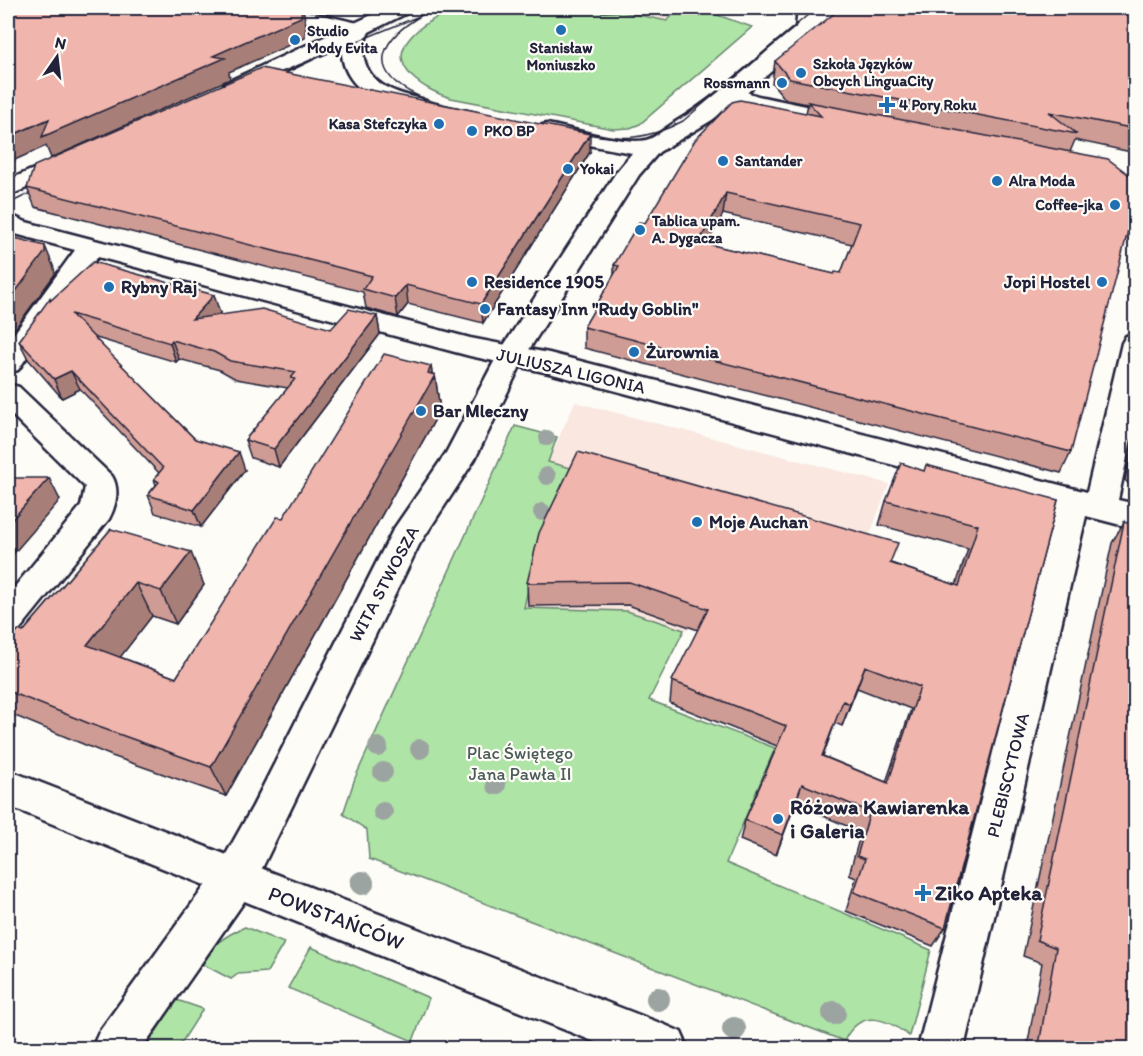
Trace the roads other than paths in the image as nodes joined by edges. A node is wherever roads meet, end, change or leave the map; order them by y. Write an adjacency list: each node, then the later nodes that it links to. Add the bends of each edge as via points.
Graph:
1 (266, 8): 5 (street)
2 (402, 8): 5 (street)
3 (833, 8): 4 (street, WITA STWOSZA)
4 (807, 18): 6 (street, WITA STWOSZA)
5 (360, 29): 7 (street); 8 (street, via 351,52 366,85 388,98)
6 (732, 94): 9 (street, via 752,102); 11 (street, WITA STWOSZA)
7 (214, 97)
8 (431, 108)
9 (876, 127)
10 (531, 128): 11 (street, via 624,146)
11 (651, 147): 17 (street, WITA STWOSZA, via 629,171)
12 (87, 153): 13 (street)
13 (8, 189)
14 (8, 222): 15 (street, JULIUSZA LIGONIA)
15 (93, 247): 17 (street, JULIUSZA LIGONIA); 18 (street)
16 (1136, 343): 20 (street, PLEBISCYTOWA)
17 (511, 356): 20 (street, JULIUSZA LIGONIA, via 601,376); 24 (street, WITA STWOSZA, via 459,459 405,539)
18 (8, 363)
19 (8, 394): 22 (street, via 100,484 97,510)
20 (1087, 504): 21 (street, JULIUSZA LIGONIA); 27 (street, PLEBISCYTOWA)
21 (1136, 517)
22 (8, 619)
23 (8, 788): 24 (street, POWSTAŃCÓW)
24 (235, 879): 25 (street, WITA STWOSZA); 26 (street, POWSTAŃCÓW)
25 (115, 1048)
26 (665, 1048)
27 (941, 1048)

